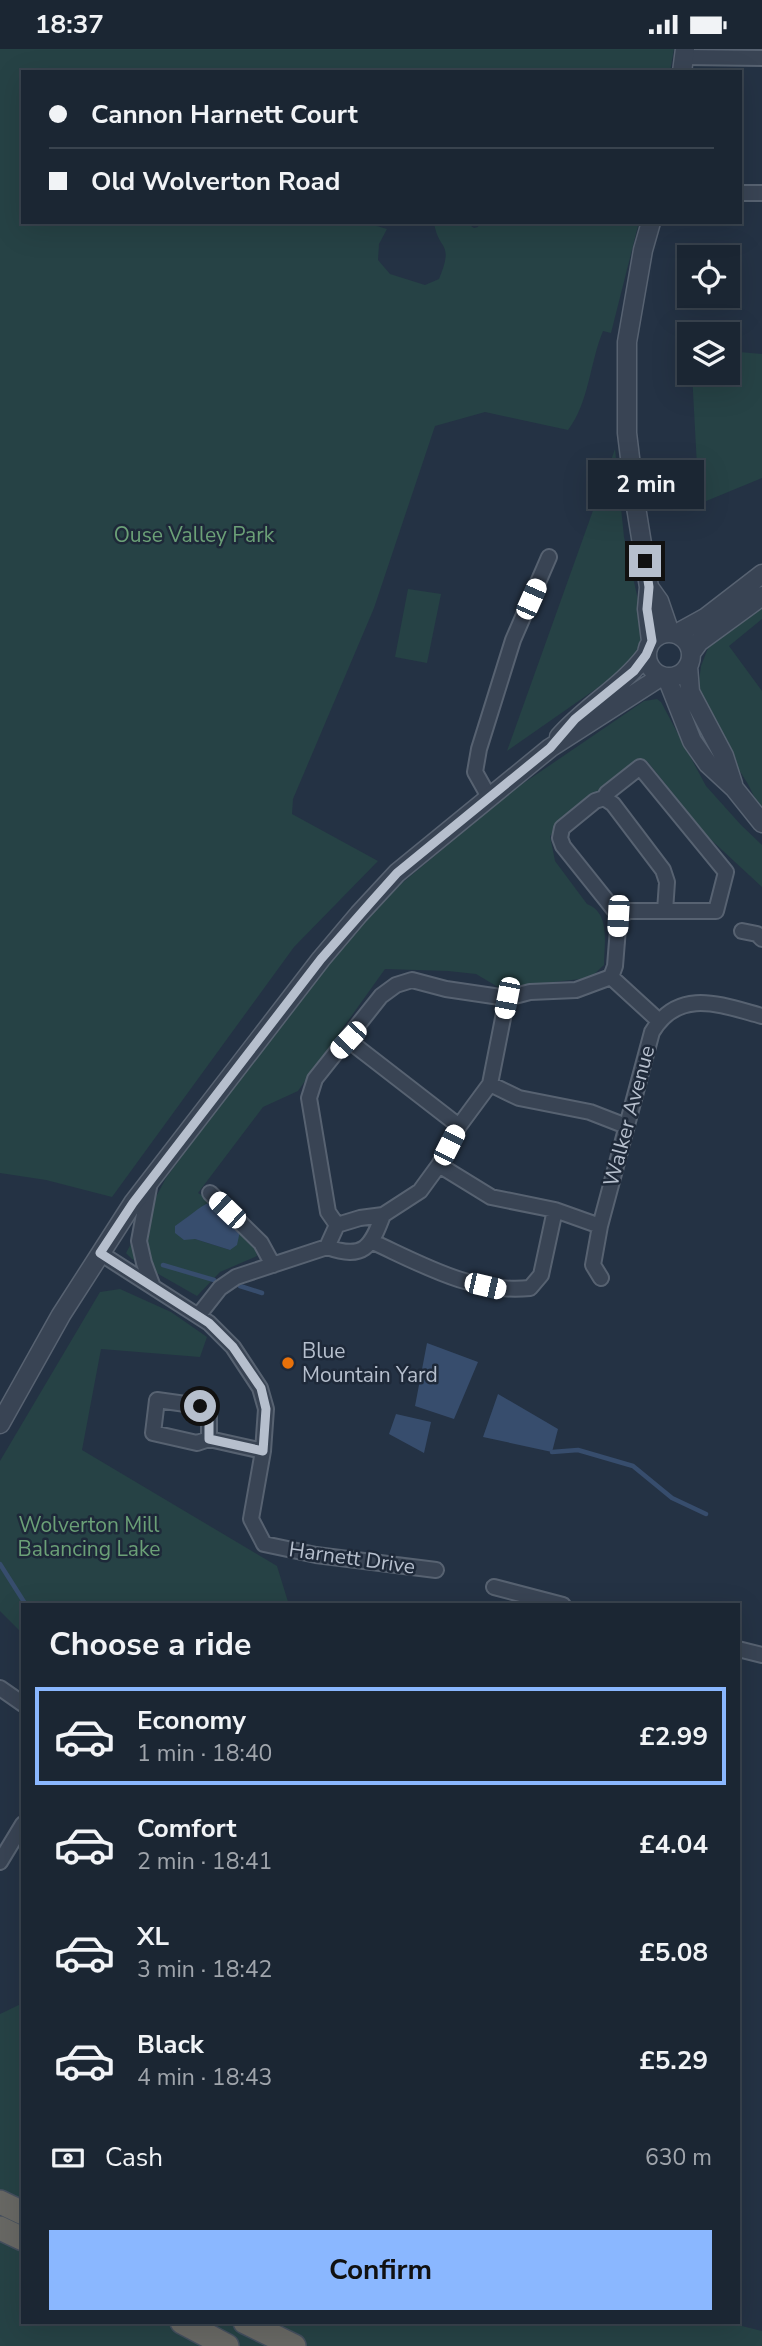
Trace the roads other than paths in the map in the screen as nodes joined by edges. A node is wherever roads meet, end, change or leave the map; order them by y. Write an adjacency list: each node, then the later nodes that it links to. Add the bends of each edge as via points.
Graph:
1 (762, 58): 2 (street)
2 (684, 59)
3 (762, 193): 4 (street)
4 (742, 194)
5 (650, 224): 8 (street, via 627,342 627,433)
6 (549, 557): 19 (street, via 513,640 479,750 475,772)
7 (762, 574): 10 (street)
8 (654, 594): 10 (street, via 677,619); 11 (street); 12 (street, via 647,609)
9 (762, 596): 13 (street, via 699,642)
10 (694, 624): 11 (street)
11 (673, 634): 12 (street, via 657,637); 13 (street, via 686,642)
12 (649, 648): 14 (street, via 650,668); 17 (street, via 634,671 575,719)
13 (689, 660): 14 (street, via 679,675); 18 (street, via 690,692 724,756)
14 (664, 677): 15 (street); 16 (street)
15 (643, 688): 16 (street, via 662,695); 17 (street)
16 (682, 715): 18 (street, via 708,764)
17 (550, 748): 19 (street)
18 (734, 788): 21 (street)
19 (489, 797): 35 (street, via 397,873 359,915)
20 (604, 798): 22 (street, via 663,870); 22 (street, via 640,767 726,872 716,911); 23 (street, via 562,828 560,838)
21 (762, 823)
22 (665, 911): 23 (street, via 629,911)
23 (618, 916): 26 (street)
24 (742, 931): 25 (street)
25 (762, 939)
26 (611, 977): 27 (street, via 576,990); 29 (street)
27 (507, 998): 30 (street, via 412,980 381,996); 31 (street)
28 (762, 1016): 29 (street, Walker Avenue, via 699,1001 678,1007)
29 (659, 1021): 33 (street, Walker Avenue)
30 (348, 1040): 32 (street); 39 (street, via 315,1079 309,1098 328,1212)
31 (490, 1084): 32 (street); 33 (street, via 519,1098 590,1112)
32 (459, 1126): 34 (street)
33 (626, 1126): 40 (street, Walker Avenue)
34 (439, 1165): 37 (street, via 491,1197); 38 (street, via 419,1191)
35 (150, 1181): 43 (street); 46 (street, via 139,1241)
36 (210, 1193): 44 (street, via 261,1243)
37 (555, 1210): 40 (street); 41 (street, via 541,1275 530,1288 505,1290 443,1275)
38 (383, 1215): 39 (street); 41 (street)
39 (337, 1225): 42 (street)
40 (600, 1227): 45 (street, Walker Avenue, via 593,1265)
41 (373, 1242): 42 (street, via 344,1253)
42 (327, 1247): 44 (street)
43 (100, 1253): 46 (street, Harnett Drive); 48 (street)
44 (273, 1265): 47 (street, via 236,1277 220,1288)
45 (601, 1279)
46 (153, 1287): 47 (street, Harnett Drive)
47 (198, 1316): 50 (street, Harnett Drive, via 233,1347 261,1388 266,1409)
48 (0, 1425)
49 (209, 1439): 50 (street)
50 (263, 1451): 51 (street, Harnett Drive, via 251,1519 264,1544)
51 (436, 1570)
52 (494, 1587): 53 (street)
53 (555, 1603)
54 (740, 1650): 55 (street)
55 (762, 1655)
56 (0, 1688): 57 (street)
57 (21, 1703)
58 (21, 1825): 59 (street)
59 (6, 1836): 60 (street)
60 (0, 1862)
61 (0, 2203): 62 (highway)
62 (21, 2212)
63 (0, 2228): 64 (highway)
64 (21, 2238)
65 (186, 2324): 67 (highway)
66 (249, 2324): 68 (highway)
67 (227, 2346)
68 (294, 2346)

